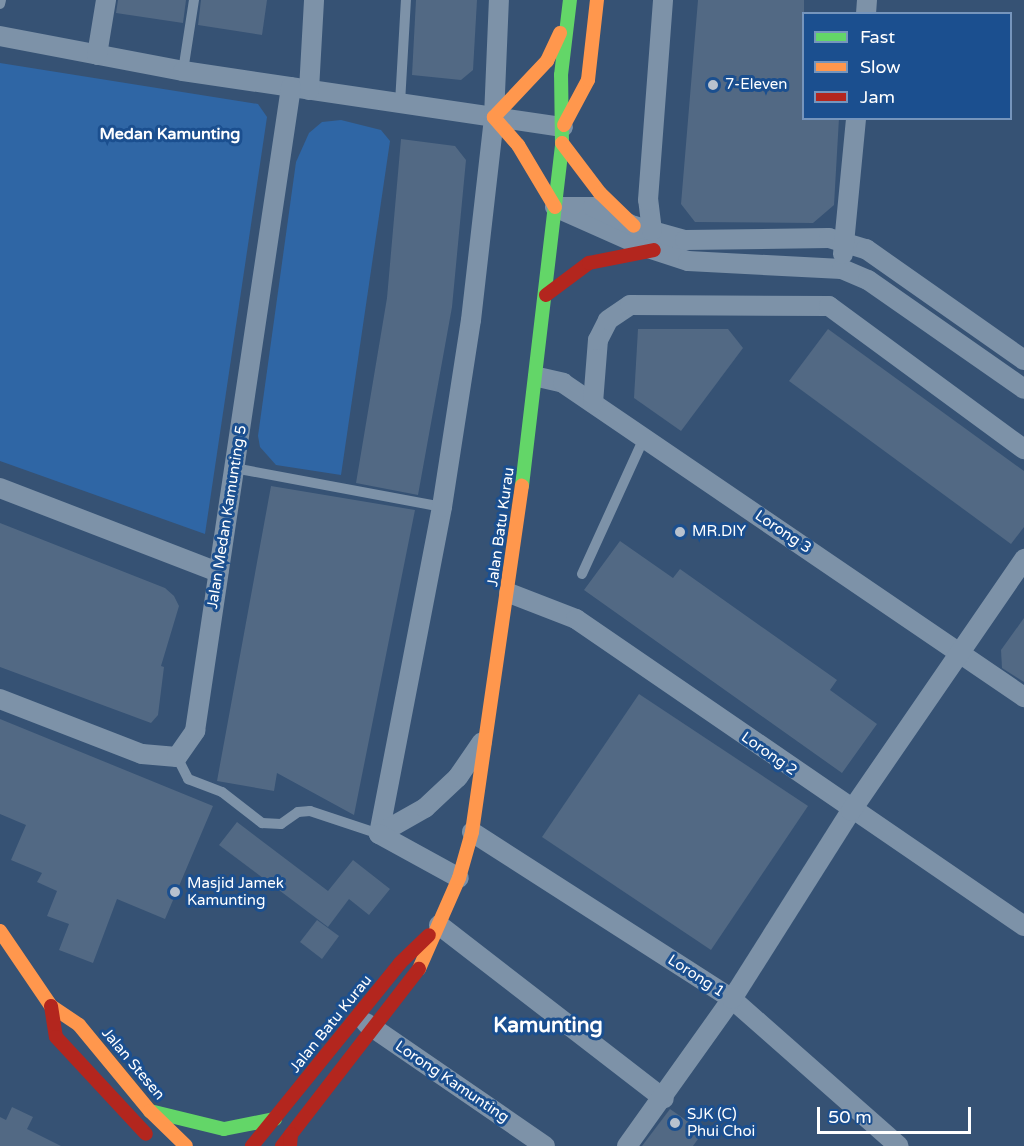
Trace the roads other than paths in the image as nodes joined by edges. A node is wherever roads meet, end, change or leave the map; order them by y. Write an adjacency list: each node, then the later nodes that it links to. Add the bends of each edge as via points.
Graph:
1 (106, 0): 11 (street)
2 (194, 0): 12 (lane)
3 (314, 0): 13 (street, Jalan Medan Kamunting 5)
4 (406, 0): 14 (lane)
5 (499, 0): 15 (street)
6 (570, 0): 9 (main road, Jalan Batu Kurau)
7 (597, 0): 17 (main road, Jalan Batu Kurau, via 588,80)
8 (663, 0): 19 (street)
9 (568, 17): 15 (main road, via 547,61); 17 (main road, Jalan Batu Kurau, via 561,75)
10 (0, 36): 11 (street)
11 (97, 55): 12 (street)
12 (183, 71): 13 (street)
13 (300, 88): 14 (street); 29 (street, Jalan Medan Kamunting 5)
14 (400, 103): 15 (street)
15 (494, 117): 17 (street); 18 (main road, via 518,145); 31 (street, via 486,210)
16 (856, 120): 20 (street)
17 (562, 135): 18 (main road, Jalan Batu Kurau); 19 (main road, via 600,193)
18 (555, 207): 19 (street); 19 (street, via 592,207); 22 (main road, Jalan Batu Kurau)
19 (647, 236): 20 (street, via 685,240 829,238); 21 (street, via 688,261); 22 (main road, via 589,263)
20 (844, 242): 21 (street); 23 (street, via 886,262)
21 (842, 269): 25 (street, via 868,280)
22 (546, 295): 24 (main road, Jalan Batu Kurau)
23 (1024, 360)
24 (538, 377): 26 (street, Lorong 3, via 563,383); 35 (main road, Jalan Batu Kurau)
25 (1024, 389)
26 (593, 404): 27 (street, Lorong 3); 28 (street, via 598,340 608,320 630,305 830,306)
27 (644, 438): 34 (lane); 36 (street, Lorong 3)
28 (1024, 449)
29 (234, 468): 31 (lane); 33 (street, Jalan Medan Kamunting 5)
30 (0, 488): 33 (street)
31 (442, 507): 43 (street)
32 (1024, 559): 36 (street)
33 (218, 572): 40 (street, Jalan Medan Kamunting 5, via 195,731)
34 (582, 574)
35 (509, 593): 39 (main road, Jalan Batu Kurau); 41 (street, Lorong 2, via 576,619)
36 (960, 653): 37 (street, Lorong 3); 41 (street)
37 (1024, 697)
38 (0, 699): 40 (street, via 142,754)
39 (489, 731): 42 (main road, Jalan Batu Kurau); 43 (street, via 458,777 425,808)
40 (177, 757): 43 (lane, via 188,779 222,792 262,823 281,824 298,812 310,811)
41 (851, 811): 46 (street, Lorong 2); 48 (street)
42 (472, 832): 44 (main road, Jalan Batu Kurau); 48 (street, Lorong 1)
43 (379, 834): 44 (street)
44 (459, 878): 45 (main road, Jalan Batu Kurau)
45 (439, 925): 50 (main road, Jalan Batu Kurau, via 400,963); 50 (main road, Jalan Batu Kurau, via 416,977); 51 (street)
46 (1024, 926)
47 (0, 932): 49 (main road, Jalan Stesen)
48 (732, 999): 51 (street); 63 (street, Lorong 1)
49 (51, 1006): 52 (main road, Jalan Stesen, via 80,1025); 54 (main road, Jalan Stesen, via 56,1037)
50 (367, 1023): 53 (main road, Jalan Batu Kurau); 55 (main road, Jalan Batu Kurau); 61 (street, Lorong Kamunting)
51 (664, 1099): 62 (street)
52 (150, 1111): 53 (main road, via 224,1129); 58 (main road, Jalan Stesen)
53 (275, 1119): 59 (main road, Jalan Batu Kurau)
54 (144, 1132): 56 (main road); 57 (main road, Jalan Stesen)
55 (291, 1140): 60 (main road, Jalan Batu Kurau)
56 (150, 1146)
57 (158, 1146)
58 (186, 1146)
59 (252, 1146)
60 (282, 1146)
61 (545, 1146)
62 (627, 1146)
63 (899, 1146)

